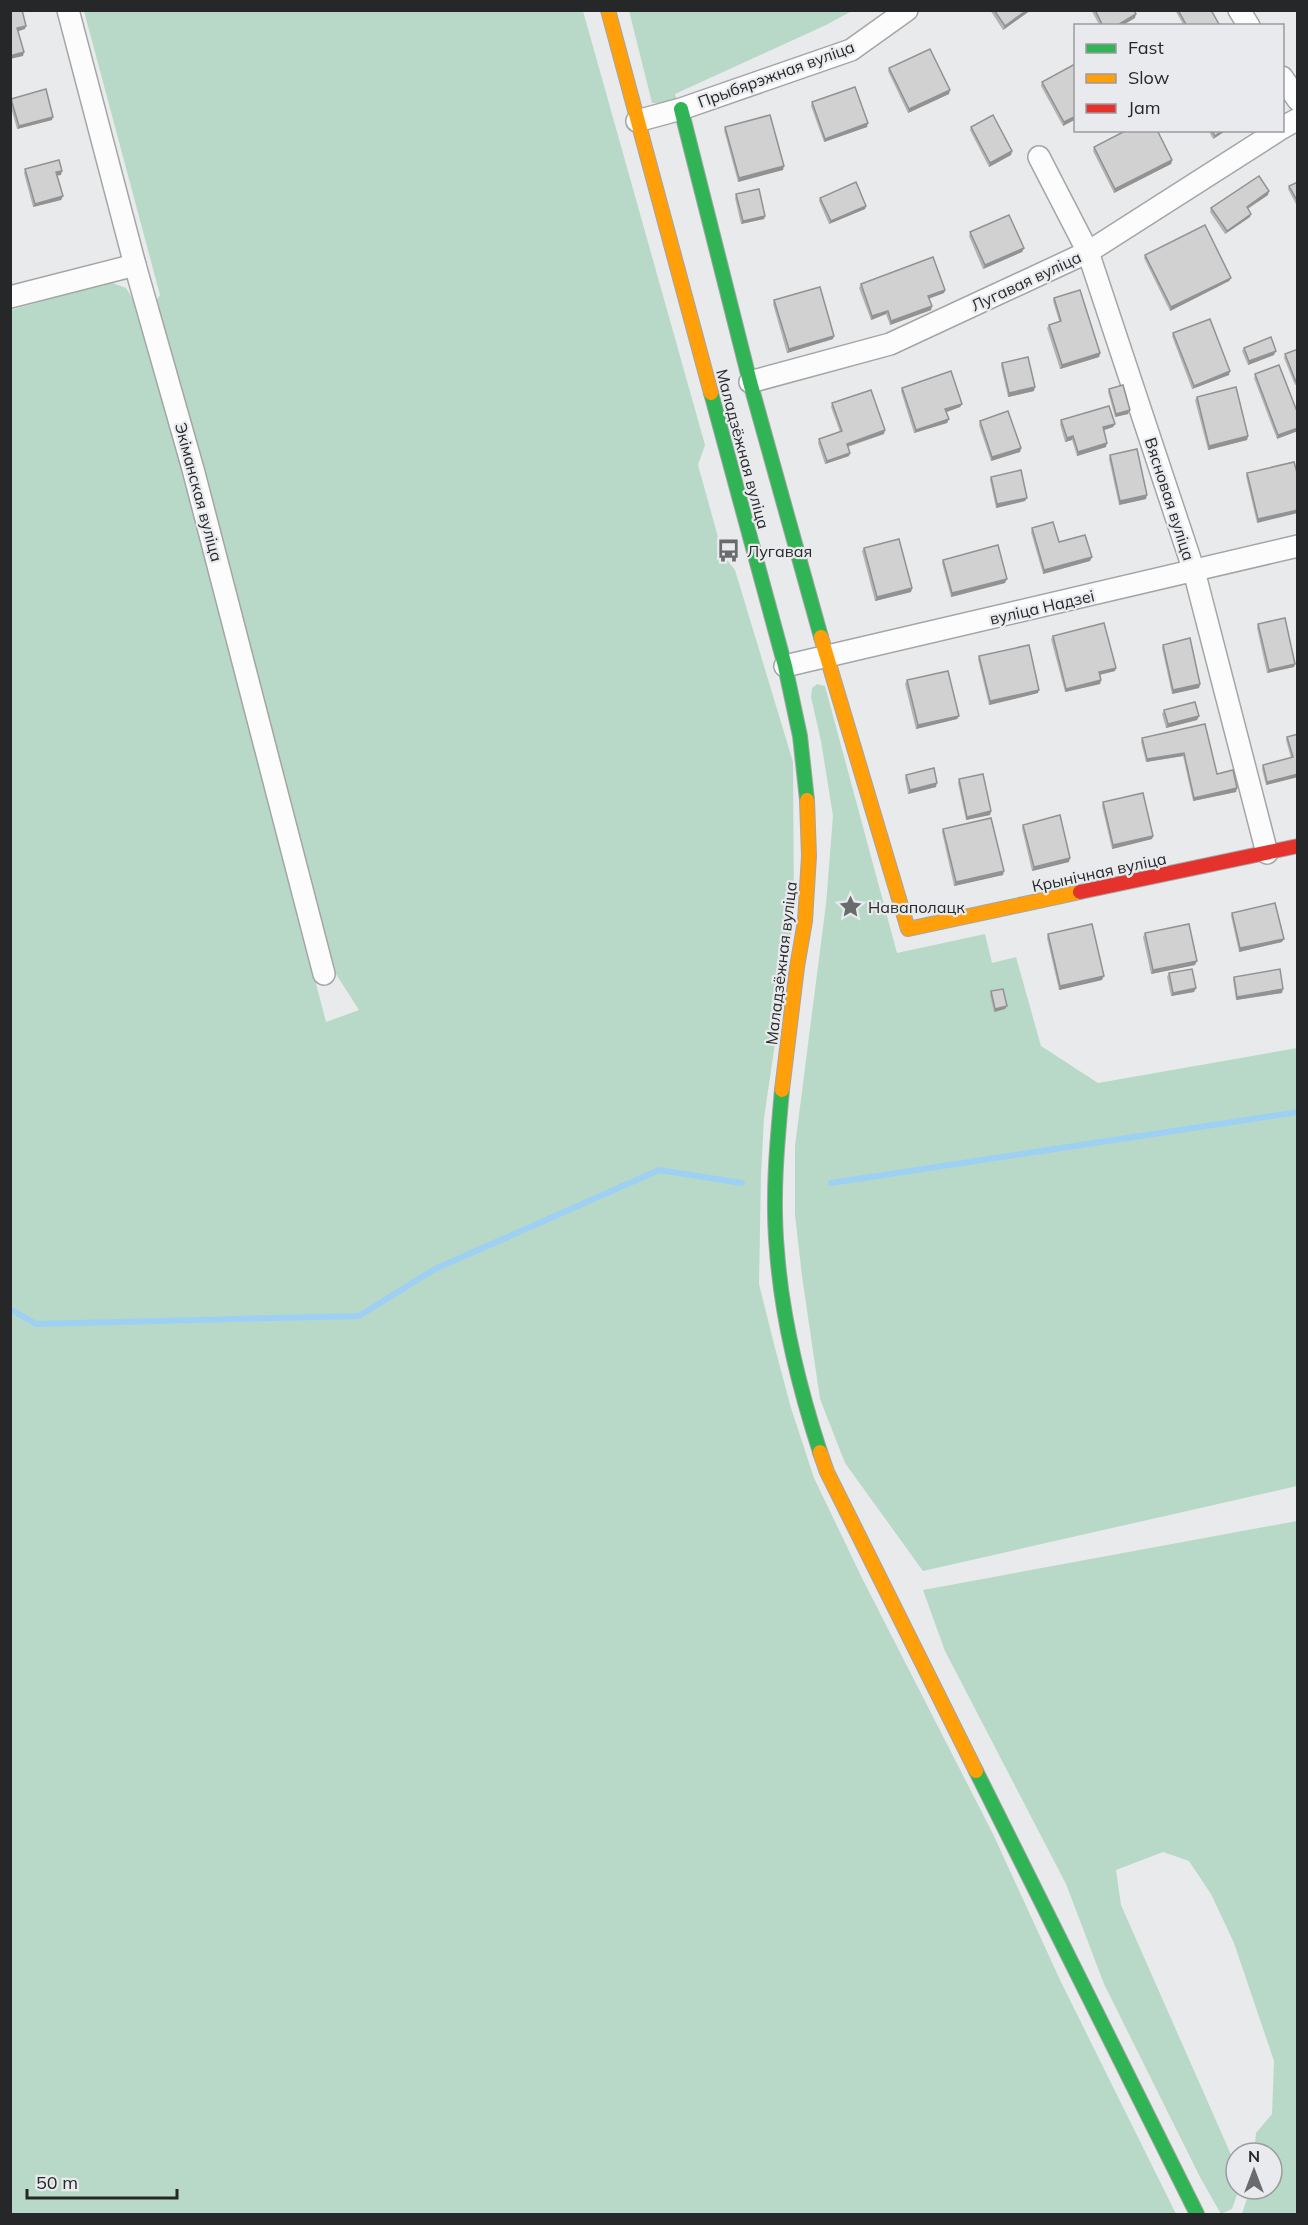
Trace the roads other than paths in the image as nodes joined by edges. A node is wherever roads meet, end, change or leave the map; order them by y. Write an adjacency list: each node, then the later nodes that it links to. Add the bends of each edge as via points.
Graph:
1 (68, 10): 15 (street, Экіманская вуліца)
2 (608, 10): 10 (main road, Маладзёжная вуліца)
3 (907, 10): 8 (street, Прыбярэжная вуліца, via 851,50)
4 (1239, 10): 5 (street)
5 (1248, 24)
6 (1284, 80): 7 (street)
7 (1298, 100)
8 (681, 109): 10 (street, Прыбярэжная вуліца); 17 (main road)
9 (1298, 119): 11 (street, Лугавая вуліца)
10 (637, 121): 21 (main road, Маладзёжная вуліца)
11 (1284, 127)
12 (1276, 132): 14 (street, Лугавая вуліца)
13 (1039, 157): 14 (street, Вясновая вуліца)
14 (1088, 252): 17 (street, Лугавая вуліца, via 890,344); 19 (street, Вясновая вуліца)
15 (135, 265): 16 (street); 24 (street, Экіманская вуліца, via 193,469)
16 (10, 297)
17 (750, 382): 20 (main road)
18 (1298, 546): 19 (street, вуліца Надзеі)
19 (1194, 572): 20 (street, вуліца Надзеі); 23 (street, Вясновая вуліца)
20 (827, 657): 21 (street, вуліца Надзеі); 23 (main road, Крынічная вуліца, via 908,930)
21 (785, 666): 25 (main road, Маладзёжная вуліца, via 803,758 810,830 806,915 776,1158 775,1216 789,1344 805,1405 827,1472)
22 (1298, 846): 23 (main road, Крынічная вуліца)
23 (1267, 853)
24 (324, 974)
25 (1197, 2214)

